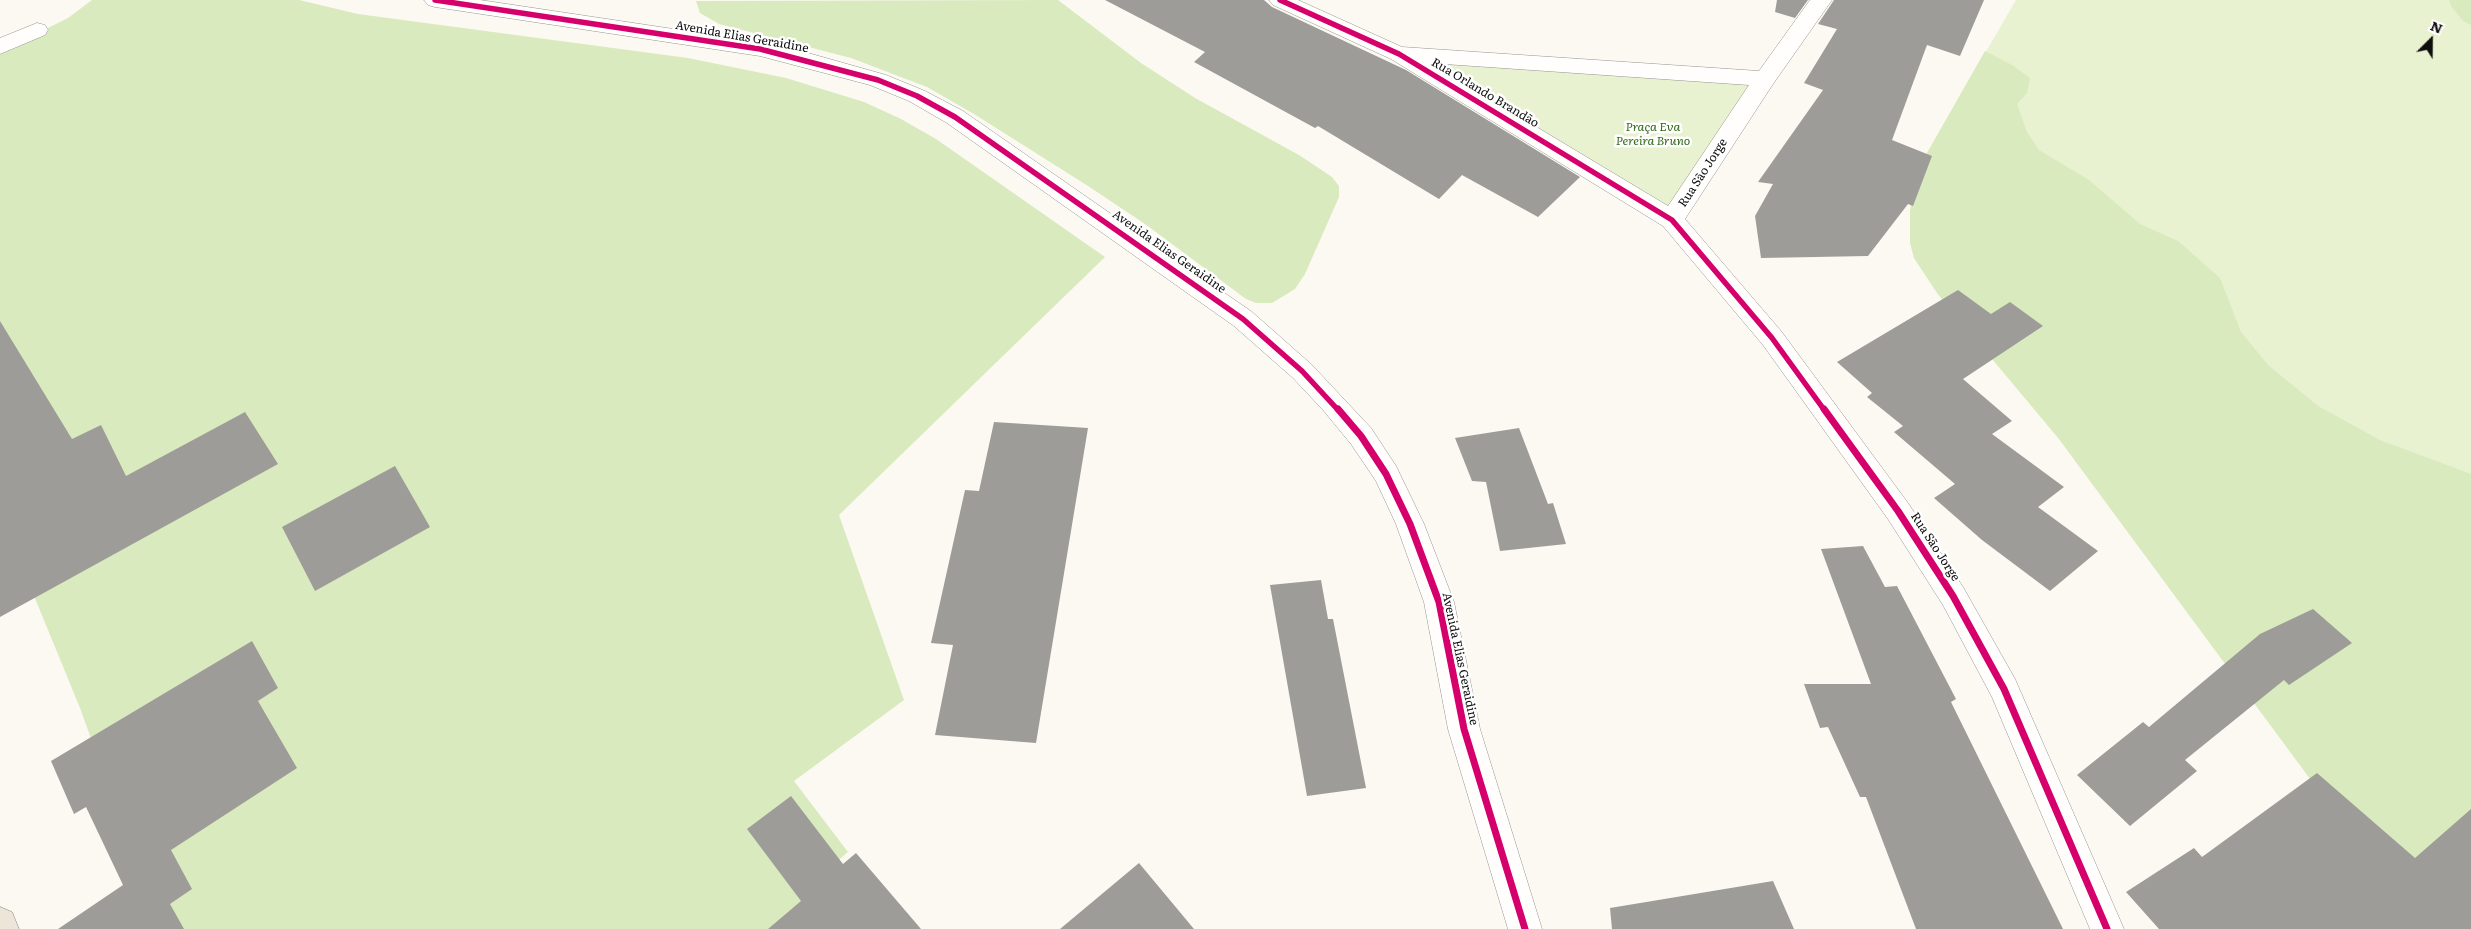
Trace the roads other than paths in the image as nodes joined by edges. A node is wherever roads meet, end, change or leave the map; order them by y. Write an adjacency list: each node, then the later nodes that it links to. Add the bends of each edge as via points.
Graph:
1 (435, 0): 11 (street, Avenida Elias Geraidine, via 760,49 878,80 955,116 1243,319 1302,371 1361,436 1386,474 1410,524 1438,602 1464,729)
2 (1280, 0): 6 (street, Rua Orlando Brandão)
3 (1821, 0): 7 (street)
4 (37, 30): 5 (street)
5 (0, 47)
6 (1399, 54): 7 (street, Rua Orlando Brandão); 8 (street, Rua Orlando Brandão)
7 (1765, 79): 8 (street, Rua São Jorge)
8 (1672, 220): 12 (street, Rua São Jorge, via 1772,338 1898,511 1953,596 2004,689)
9 (0, 924): 10 (main road)
10 (2, 929)
11 (1525, 929)
12 (2107, 929)

